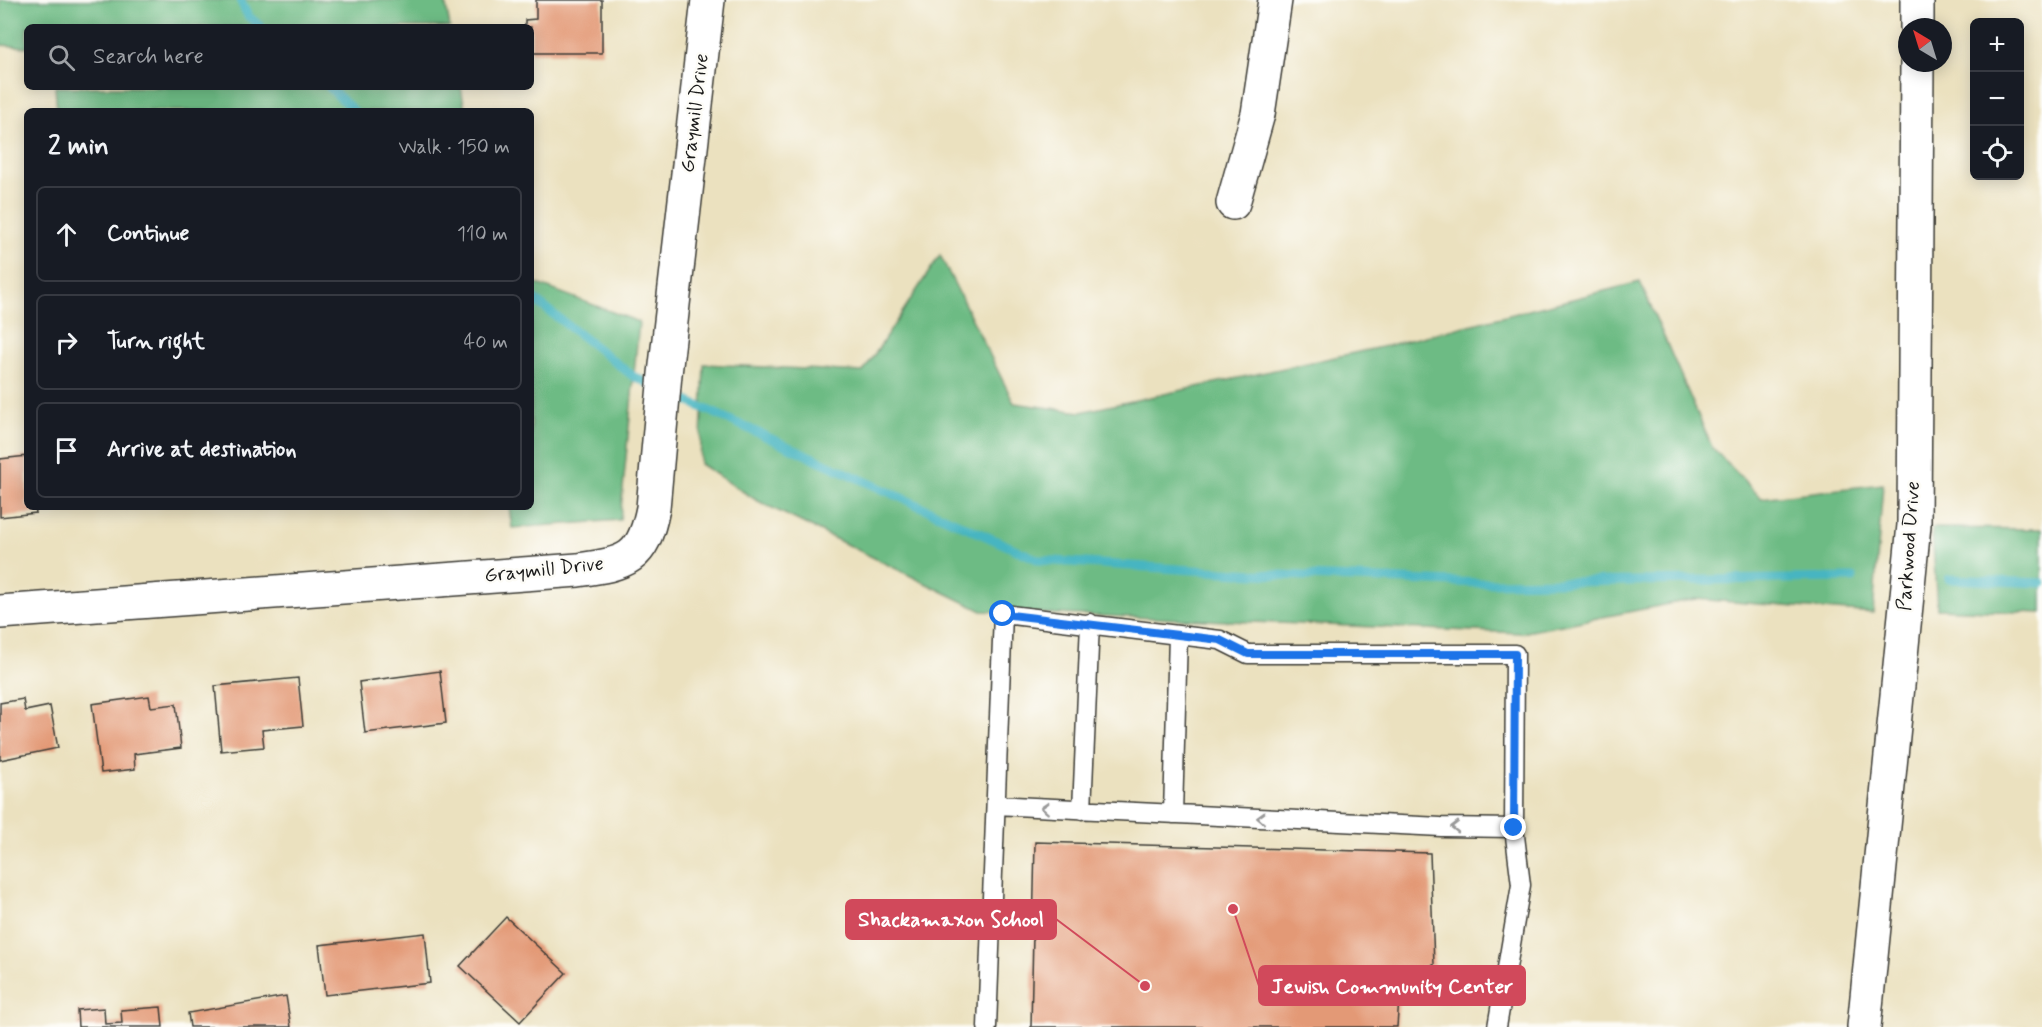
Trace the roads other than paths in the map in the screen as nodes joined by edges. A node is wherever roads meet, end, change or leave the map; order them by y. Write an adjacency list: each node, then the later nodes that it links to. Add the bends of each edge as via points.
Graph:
1 (708, 0): 7 (street, Graymill Drive, via 649,528 633,555 620,562 579,570)
2 (1275, 0): 6 (street, via 1258,114)
3 (1917, 0): 4 (street)
4 (1917, 18)
5 (1917, 72): 16 (street, Parkwood Drive, via 1914,525)
6 (1233, 203)
7 (0, 612)
8 (1090, 623): 9 (lane); 10 (lane, via 1003,614); 11 (lane)
9 (1178, 635): 12 (lane); 13 (lane, via 1220,640 1248,654 1515,654)
10 (996, 805): 11 (lane, one-way to 10); 14 (lane)
11 (1082, 810): 12 (lane)
12 (1173, 814): 13 (lane, one-way to 12)
13 (1514, 828): 15 (lane, via 1521,885)
14 (987, 1027)
15 (1497, 1027)
16 (1864, 1027)

